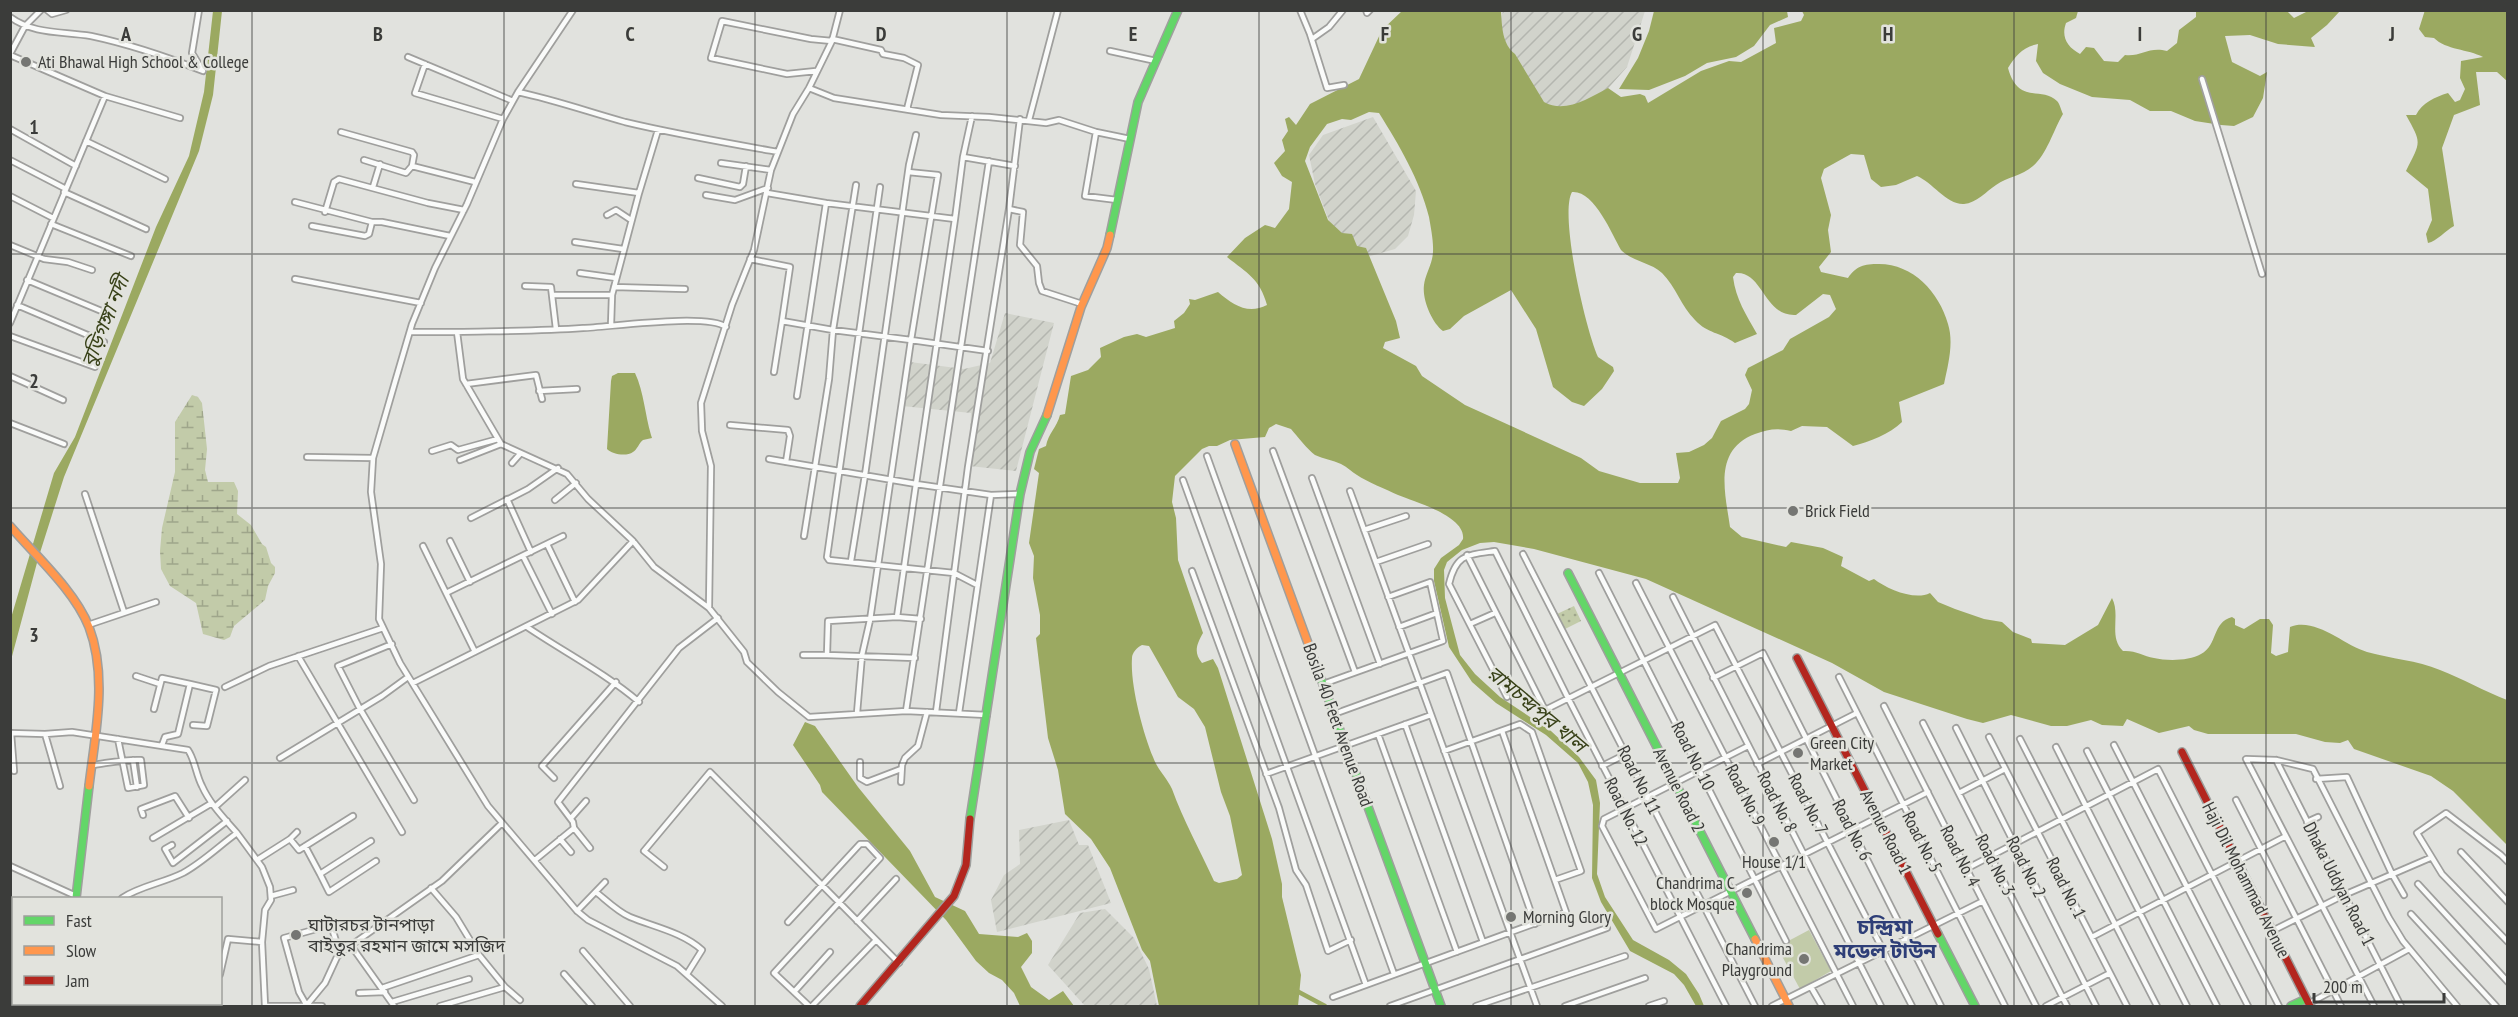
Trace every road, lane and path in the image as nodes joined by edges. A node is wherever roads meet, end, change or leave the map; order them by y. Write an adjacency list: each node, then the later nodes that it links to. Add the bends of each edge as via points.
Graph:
1 (41, 10): 12 (street)
2 (47, 10): 3 (street, via 52,15)
3 (66, 10)
4 (199, 10): 12 (street, via 192,52 203,71 113,41)
5 (573, 10): 24 (street)
6 (840, 10): 14 (street)
7 (1058, 10): 32 (street)
8 (1178, 10): 18 (street)
9 (1300, 10): 13 (street)
10 (1343, 10): 13 (street)
11 (10, 17): 12 (street)
12 (25, 26): 16 (street)
13 (1312, 39): 22 (street, via 1327,88)
14 (832, 40): 20 (street); 20 (street, via 722,21 711,58 787,74); 27 (street, via 881,50 882,54 918,65)
15 (1110, 51): 18 (street)
16 (10, 54): 25 (street)
17 (408, 57): 19 (street)
18 (1156, 61): 38 (street, via 1138,102)
19 (425, 64): 26 (street); 30 (street, via 415,93)
20 (816, 70): 23 (street)
21 (2202, 79): 92 (street)
22 (1344, 85)
23 (809, 88): 27 (street, via 834,98); 40 (street, via 793,114)
24 (518, 92): 26 (street); 34 (street)
25 (105, 96): 29 (street); 39 (street)
26 (513, 101): 30 (street)
27 (907, 109): 28 (street)
28 (972, 116): 31 (street); 41 (street)
29 (180, 118)
30 (503, 119): 55 (street)
31 (1020, 119): 32 (street); 50 (street)
32 (1029, 120): 36 (street, via 1059,120)
33 (10, 129): 47 (street)
34 (658, 130): 40 (street); 62 (street)
35 (341, 132): 48 (street, via 412,152)
36 (1096, 132): 38 (street); 65 (street, via 1084,196)
37 (916, 135): 52 (street)
38 (1130, 139): 65 (street)
39 (86, 141): 47 (street); 54 (street)
40 (778, 152): 51 (street)
41 (963, 157): 44 (street); 77 (street)
42 (10, 160): 61 (street)
43 (364, 160): 46 (street)
44 (989, 161): 50 (street); 120 (street)
45 (720, 163): 49 (street)
46 (380, 164): 48 (street, via 406,173); 58 (street)
47 (76, 166): 61 (street)
48 (412, 166): 55 (street)
49 (746, 166): 51 (street); 53 (street, via 740,187)
50 (1015, 166): 69 (street)
51 (771, 170): 60 (street)
52 (908, 172): 73 (street); 75 (street, via 938,175)
53 (698, 178)
54 (165, 179)
55 (475, 182): 70 (street)
56 (576, 184): 62 (street)
57 (856, 186): 68 (street)
58 (373, 187): 70 (street); 72 (street, via 337,180)
59 (880, 187): 71 (street)
60 (767, 190): 63 (street, via 735,200); 67 (street); 89 (street)
61 (65, 191): 76 (street); 82 (street)
62 (639, 192): 78 (street)
63 (706, 195)
64 (10, 196): 76 (street)
65 (1117, 200): 102 (street, via 1107,248)
66 (295, 202): 72 (street)
67 (826, 203): 68 (street); 108 (street)
68 (852, 207): 71 (street); 111 (street)
69 (1010, 209): 102 (street, via 1023,212 1020,245 1036,266 1042,291); 121 (street)
70 (464, 210): 83 (street)
71 (877, 211): 73 (street); 114 (street)
72 (325, 212): 79 (street)
73 (902, 213): 75 (street); 116 (street)
74 (607, 214): 78 (street, via 616,210)
75 (931, 216): 77 (street); 117 (street)
76 (53, 218): 80 (street)
77 (955, 219): 119 (street)
78 (631, 220): 86 (street)
79 (372, 222): 81 (street, via 365,236); 83 (street)
80 (51, 225): 87 (street); 88 (street)
81 (312, 226)
82 (146, 229)
83 (450, 236): 101 (street)
84 (575, 242): 86 (street)
85 (10, 245): 88 (street)
86 (623, 249): 93 (street)
87 (131, 256)
88 (37, 257): 90 (street); 95 (street)
89 (750, 259): 105 (street, via 790,267); 109 (street)
90 (92, 270)
91 (580, 273): 93 (street)
92 (2262, 274)
93 (616, 278): 97 (street)
94 (295, 279): 101 (street)
95 (27, 280): 103 (street); 104 (street)
96 (525, 286): 100 (street, via 550,285)
97 (614, 287): 98 (street); 99 (street)
98 (685, 290)
99 (612, 295): 100 (street); 107 (street)
100 (553, 296): 110 (street)
101 (422, 303): 112 (street)
102 (1082, 304): 159 (street, via 1044,426 1030,452)
103 (17, 305): 106 (street); 118 (street)
104 (111, 315)
105 (782, 321): 108 (street); 123 (street)
106 (10, 322)
107 (611, 325): 109 (street, via 687,320); 110 (street)
108 (807, 325): 111 (street); 128 (street)
109 (726, 327): 195 (street, via 701,403 702,431 711,466)
110 (556, 329): 113 (street)
111 (833, 330): 114 (street); 146 (street)
112 (410, 332): 113 (street); 141 (street)
113 (457, 332): 125 (street)
114 (858, 334): 116 (street); 148 (street)
115 (10, 336): 122 (street)
116 (884, 338): 117 (street); 149 (street)
117 (911, 339): 119 (street); 151 (street)
118 (104, 342)
119 (935, 343): 120 (street); 154 (street)
120 (963, 347): 121 (street); 155 (street)
121 (988, 351): 156 (street)
122 (95, 367)
123 (774, 372)
124 (10, 376): 130 (street)
125 (466, 384): 127 (street, via 536,375); 133 (street)
126 (577, 389): 127 (street)
127 (539, 392): 129 (street)
128 (797, 396)
129 (542, 399)
130 (63, 400)
131 (10, 423): 134 (street)
132 (730, 425): 144 (street, via 788,430)
133 (499, 441): 137 (street); 138 (street); 143 (street)
134 (64, 444)
135 (1235, 444): 234 (street, Bosila 40 Feet Avenue Road)
136 (1273, 451): 223 (street)
137 (432, 452)
138 (520, 454): 145 (street); 147 (street)
139 (1207, 456): 278 (street)
140 (307, 457): 141 (street)
141 (373, 458): 208 (street, via 371,492 379,541 379,613)
142 (769, 459): 144 (street)
143 (460, 460)
144 (786, 462): 146 (street)
145 (512, 463)
146 (814, 467): 148 (street); 168 (street)
147 (558, 468): 153 (street); 161 (street)
148 (840, 471): 149 (street); 178 (street, via 827,557)
149 (866, 475): 151 (street); 178 (street)
150 (1312, 478): 221 (street)
151 (890, 480): 154 (street); 180 (street)
152 (1183, 480): 287 (street)
153 (576, 483): 162 (street); 170 (street)
154 (916, 484): 155 (street); 181 (street)
155 (940, 487): 156 (street); 182 (street)
156 (965, 492): 160 (street); 184 (street)
157 (1350, 492): 166 (street)
158 (85, 494): 196 (street)
159 (1020, 494): 160 (street); 250 (street)
160 (991, 495): 189 (street)
161 (507, 500): 164 (street); 174 (street)
162 (555, 500)
163 (1406, 516): 166 (street)
164 (471, 518)
165 (10, 526): 205 (street, via 66,590)
166 (1364, 530): 179 (street)
167 (563, 536): 171 (street)
168 (804, 536)
169 (450, 541): 187 (street)
170 (633, 541): 194 (street); 195 (street, via 654,567)
171 (547, 544): 174 (street); 194 (street)
172 (1428, 544): 179 (street)
173 (423, 546): 190 (street)
174 (531, 552): 177 (street)
175 (1523, 554): 235 (street, Road No. 11)
176 (1467, 555): 197 (street); 204 (street, via 1453,566 1449,584); 238 (street, Road No. 12, via 1495,551)
177 (523, 556): 187 (street); 198 (street)
178 (851, 561): 180 (street)
179 (1376, 562): 191 (street)
180 (878, 564): 181 (street); 203 (street)
181 (904, 569): 182 (street); 200 (street)
182 (928, 570): 184 (street); 202 (street)
183 (1192, 571): 293 (street)
184 (954, 573): 189 (street); 245 (street)
185 (1568, 573): 224 (street, Avenue Road 2)
186 (1599, 573): 220 (street, Road No. 10)
187 (470, 582): 190 (street)
188 (1636, 583): 211 (street, Road No. 9)
189 (977, 585): 247 (street)
190 (446, 593): 212 (street)
191 (1388, 597): 199 (street, via 1430,582); 207 (street)
192 (1673, 597): 209 (street, Road No. 8)
193 (156, 602): 196 (street)
194 (575, 602): 198 (street)
195 (709, 608): 201 (street)
196 (124, 612): 205 (street)
197 (1495, 612): 204 (street); 238 (street, via 1545,710)
198 (552, 614): 206 (street)
199 (1437, 614): 207 (street); 213 (street, via 1443,641)
200 (897, 617): 202 (street); 203 (street)
201 (718, 618): 239 (street, via 679,648); 246 (street, via 747,662 809,717)
202 (921, 619): 218 (street)
203 (870, 620): 215 (street, via 828,621); 216 (street)
204 (1470, 624): 237 (street)
205 (88, 625): 262 (street, via 98,666)
206 (527, 627): 212 (street); 229 (street)
207 (1399, 627): 213 (street)
208 (383, 628): 210 (street); 217 (street)
209 (1692, 636): 211 (street); 222 (street, Road No. 7, via 1715,625); 228 (street, Road No. 8)
210 (392, 644): 226 (street); 241 (street, via 338,666)
211 (1669, 647): 220 (street); 279 (street, Road No. 9)
212 (475, 652): 230 (street)
213 (1409, 653): 221 (street); 231 (street)
214 (803, 655): 215 (street)
215 (827, 655): 216 (street)
216 (862, 655): 218 (street); 246 (street)
217 (298, 656): 236 (street); 252 (street)
218 (915, 658): 243 (street)
219 (1797, 658): 256 (street, Avenue Road 1)
220 (1644, 660): 224 (street); 291 (street, Road No. 10)
221 (1380, 664): 223 (street)
222 (1738, 667): 228 (street); 265 (street, Road No. 6, via 1763,653); 275 (street, Road No. 7)
223 (1355, 672): 234 (street)
224 (1618, 673): 235 (street); 300 (street, Avenue Road 2)
225 (136, 676): 232 (street)
226 (408, 676): 230 (street); 241 (street)
227 (1839, 677): 248 (street, Road No. 5)
228 (1713, 678): 271 (street, Road No. 8)
229 (615, 682): 239 (street); 294 (street, via 542,766)
230 (413, 683): 323 (street)
231 (1420, 683): 249 (street); 251 (street); 267 (street, via 1447,673)
232 (160, 684): 233 (street, via 162,678); 242 (street)
233 (190, 684): 255 (street, via 216,690 207,726); 268 (street, via 178,734 165,737)
234 (1323, 684): 249 (street, Bosila 40 Feet Avenue Road)
235 (1591, 686): 238 (street); 277 (street, Road No. 11)
236 (225, 687)
237 (1507, 697)
238 (1568, 698): 288 (street, Road No. 12)
239 (639, 702): 319 (street, via 558,802)
240 (1884, 706): 303 (street, Road No. 4)
241 (360, 709): 252 (street); 307 (street)
242 (154, 710)
243 (906, 711): 244 (street); 246 (street)
244 (927, 712): 245 (street); 289 (street, via 918,746 905,758)
245 (936, 712): 247 (street)
246 (857, 713)
247 (959, 713): 250 (street)
248 (1857, 713): 256 (street); 310 (street, Road No. 5)
249 (1334, 714): 270 (street, Bosila 40 Feet Avenue Road)
250 (987, 715): 415 (street, via 972,795 966,865 954,896)
251 (1431, 715): 254 (street); 273 (street)
252 (337, 722): 280 (street); 327 (street)
253 (1923, 723): 304 (street, Road No. 3)
254 (1405, 724): 261 (street); 403 (street)
255 (193, 725)
256 (1832, 726): 265 (street); 316 (street, Avenue Road 1)
257 (1956, 728): 297 (street, Road No. 2)
258 (1502, 731): 267 (street); 362 (street); 362 (street, via 1520,724 1532,732 1539,747 1581,871)
259 (11, 733): 260 (street); 292 (street)
260 (45, 734): 262 (street); 301 (street)
261 (1378, 734): 270 (street); 410 (street)
262 (95, 735): 264 (street); 286 (street)
263 (1989, 737): 290 (street, Road No. 1)
264 (118, 739): 268 (street); 283 (street)
265 (1807, 739): 275 (street); 325 (street, Road No. 6)
266 (2020, 739): 320 (street)
267 (1471, 742): 273 (street); 391 (street)
268 (162, 745): 311 (street, via 188,750 203,789)
269 (2114, 745): 299 (street)
270 (1346, 746): 278 (street); 416 (street, Bosila 40 Feet Avenue Road)
271 (1748, 746): 279 (street); 285 (street, Road No. 8)
272 (2056, 747): 312 (street)
273 (1444, 751): 396 (street)
274 (2087, 751): 305 (street)
275 (1782, 752): 285 (street); 335 (street, Road No. 7)
276 (2182, 752): 349 (street, Haji Dil Mohammad Avenue)
277 (1626, 754): 288 (street); 306 (street, Road No. 11)
278 (1316, 756): 287 (street); 423 (street)
279 (1725, 757): 291 (street); 353 (street, Road No. 9)
280 (280, 758)
281 (133, 760): 283 (street); 302 (street); 302 (street, via 142,762 144,785)
282 (2276, 760): 295 (street, via 2313,769); 322 (street, Dhaka Uddyan Road 1); 330 (street, via 2246,759)
283 (121, 761): 286 (street); 302 (street, via 128,788)
284 (860, 762): 289 (street, via 860,778 867,782)
285 (1758, 764): 343 (street, Road No. 8)
286 (92, 765): 375 (street)
287 (1288, 766): 293 (street); 400 (street)
288 (1602, 766): 313 (street, Road No. 12)
289 (901, 769): 298 (street)
290 (2005, 769): 297 (street); 328 (street, Road No. 1)
291 (1700, 770): 300 (street); 361 (street, Road No. 10)
292 (14, 771)
293 (1266, 774): 400 (street, via 1296,870 1306,885 1328,951)
294 (554, 778)
295 (2316, 779): 359 (street, via 2347,777); 364 (street)
296 (245, 780): 311 (street)
297 (1982, 781): 304 (street); 336 (street, Road No. 2)
298 (901, 782)
299 (2133, 782): 305 (street); 358 (street, via 2158,769); 368 (street)
300 (1675, 783): 306 (street); 370 (street, Avenue Road 2)
301 (60, 786)
302 (137, 787)
303 (1928, 792): 310 (street); 355 (street, Road No. 4)
304 (1959, 793): 344 (street, Road No. 3)
305 (2110, 794): 312 (street); 377 (street)
306 (1647, 797): 313 (street); 381 (street, Road No. 11)
307 (414, 800)
308 (2236, 800): 340 (street)
309 (586, 801): 319 (street)
310 (1903, 804): 316 (street); 385 (street, Road No. 5)
311 (214, 805): 318 (street); 321 (street)
312 (2086, 807): 320 (street); 384 (street)
313 (1624, 808): 387 (street, Road No. 12); 387 (street, via 1604,819 1602,826 1656,929)
314 (143, 815): 318 (street, via 141,809 175,796)
315 (353, 816): 338 (street)
316 (1878, 817): 325 (street); 393 (street, Avenue Road 1)
317 (2318, 817): 322 (street)
318 (189, 818): 331 (street)
319 (571, 818): 324 (street)
320 (2062, 819): 328 (street); 392 (street)
321 (227, 821): 329 (street); 351 (street)
322 (2307, 822): 372 (street, Dhaka Uddyan Road 1)
323 (502, 823): 347 (street); 367 (street)
324 (574, 828): 333 (street); 339 (street)
325 (1852, 830): 335 (street); 398 (street, Road No. 6)
326 (297, 832): 332 (street)
327 (402, 832)
328 (2038, 832): 336 (street); 397 (street, Road No. 1)
329 (237, 833): 346 (street); 356 (street)
330 (2286, 836): 340 (street); 382 (street)
331 (153, 838)
332 (290, 839): 338 (street, via 299,850); 346 (street)
333 (560, 839): 341 (street); 347 (street)
334 (371, 841): 357 (street)
335 (1828, 842): 343 (street); 408 (street, Road No. 7)
336 (2014, 844): 344 (street); 430 (street, Road No. 2)
337 (172, 845): 351 (street, via 165,849)
338 (305, 846): 357 (street)
339 (590, 848)
340 (2262, 849): 349 (street); 388 (street)
341 (570, 852)
342 (2462, 852): 379 (street)
343 (1804, 855): 353 (street); 417 (street, Road No. 8)
344 (1991, 856): 355 (street); 440 (street, Road No. 3)
345 (2430, 858): 350 (street, via 2417,833 2446,813); 359 (street); 404 (street)
346 (257, 860): 374 (street)
347 (535, 860): 383 (street)
348 (376, 861): 357 (street, via 330,892)
349 (2236, 862): 358 (street); 395 (street, Haji Dil Mohammad Avenue)
350 (2508, 862)
351 (173, 863): 356 (street)
352 (10, 866): 375 (street)
353 (1781, 866): 361 (street); 424 (street, Road No. 9)
354 (664, 867): 366 (street, via 644,851 710,772)
355 (1966, 869): 378 (street, Road No. 4)
356 (180, 874): 376 (street)
357 (320, 874)
358 (2212, 874): 368 (street); 480 (street)
359 (2392, 874): 364 (street); 373 (street)
360 (896, 879): 389 (street)
361 (1755, 879): 370 (street); 401 (street, Road No. 10)
362 (1555, 880): 391 (street, via 1566,912)
363 (604, 882): 371 (street)
364 (2370, 884): 372 (street); 406 (street)
365 (2418, 884): 428 (street)
366 (822, 886): 380 (street); 380 (street, via 860,844 867,844 876,853 880,858); 390 (street)
367 (430, 888): 405 (street); 412 (street, via 456,917)
368 (2187, 888): 377 (street); 479 (street)
369 (293, 890): 374 (street)
370 (1730, 891): 381 (street); 443 (street, Avenue Road 2)
371 (596, 892): 383 (street); 422 (street, via 627,916 661,927 702,950)
372 (2344, 895): 382 (street); 419 (street, Dhaka Uddyan Road 1)
373 (2404, 895)
374 (271, 896): 402 (street)
375 (76, 897)
376 (123, 897)
377 (2162, 900): 384 (street); 478 (street)
378 (1983, 901): 385 (street); 471 (street, Road No. 4)
379 (2508, 902)
380 (839, 904): 389 (street); 437 (street, via 774,973)
381 (1703, 905): 387 (street); 462 (street, Road No. 11)
382 (2320, 906): 388 (street); 426 (street)
383 (577, 911): 422 (street)
384 (2139, 912): 392 (street); 477 (street)
385 (1958, 913): 393 (street); 470 (street, Road No. 5)
386 (2411, 914): 486 (street)
387 (1680, 917): 461 (street, Road No. 12)
388 (2297, 919): 395 (street); 436 (street)
389 (857, 921): 399 (street)
390 (788, 922)
391 (1535, 924): 396 (street)
392 (2116, 925): 397 (street); 476 (street)
393 (1933, 926): 398 (street); 469 (street, Avenue Road 1)
394 (1607, 928): 414 (street)
395 (2272, 932): 444 (street, Haji Dil Mohammad Avenue)
396 (1510, 933): 403 (street); 414 (street)
397 (2092, 937): 420 (street, Road No. 1)
398 (1907, 939): 408 (street); 468 (street, Road No. 6)
399 (876, 940): 415 (street); 453 (street)
400 (1351, 940): 429 (street)
401 (1786, 941)
402 (262, 942): 418 (street, via 228,939); 446 (street)
403 (1483, 942): 410 (street)
404 (2508, 942)
405 (351, 944): 411 (street); 434 (street)
406 (2409, 949): 419 (street); 485 (street)
407 (583, 951): 451 (street)
408 (1884, 951): 417 (street); 467 (street, Road No. 7)
409 (830, 952): 437 (street)
410 (1457, 952): 416 (street)
411 (340, 954): 447 (street); 447 (street, via 331,924 284,938 299,992)
412 (479, 955): 431 (street); 434 (street)
413 (1625, 956): 433 (street)
414 (1520, 960): 433 (street); 435 (street)
415 (899, 963): 454 (street)
416 (1425, 963): 423 (street); 435 (street, Bosila 40 Feet Avenue Road)
417 (1859, 963): 424 (street); 466 (street, Road No. 8)
418 (222, 965)
419 (2381, 966): 426 (street); 484 (street, Dhaka Uddyan Road 1)
420 (2110, 973): 430 (street); 475 (street, Road No. 1)
421 (564, 974): 450 (street)
422 (687, 974): 452 (street)
423 (1394, 974): 429 (street)
424 (1836, 974): 432 (street); 465 (street, Road No. 9)
425 (1645, 978): 459 (street)
426 (2359, 978): 436 (street); 483 (street)
427 (469, 979): 445 (street)
428 (2508, 982)
429 (1366, 984): 439 (street)
430 (2086, 986): 440 (street); 474 (street, Road No. 2)
431 (506, 987): 441 (street); 449 (street)
432 (1812, 987): 443 (street); 464 (street)
433 (1530, 988): 457 (street); 458 (street)
434 (384, 990): 438 (street); 445 (street)
435 (1435, 990): 455 (street); 456 (street, Bosila 40 Feet Avenue Road)
436 (2334, 991): 444 (street); 482 (street)
437 (794, 992): 453 (street)
438 (359, 993)
439 (1333, 997)
440 (2063, 998): 472 (street); 473 (street, Road No. 3)
441 (520, 1000)
442 (1664, 1001): 460 (street)
443 (1788, 1003): 463 (street)
444 (2308, 1003): 481 (street)
445 (393, 1004)
446 (265, 1006): 447 (street)
447 (307, 1006): 448 (street)
448 (322, 1006)
449 (440, 1006)
450 (592, 1006)
451 (630, 1006)
452 (722, 1006)
453 (811, 1006)
454 (860, 1006)
455 (1390, 1006)
456 (1441, 1006)
457 (1476, 1006)
458 (1537, 1006)
459 (1565, 1006)
460 (1650, 1006)
461 (1726, 1006)
462 (1755, 1006)
463 (1772, 1006)
464 (1822, 1006)
465 (1853, 1006)
466 (1881, 1006)
467 (1912, 1006)
468 (1941, 1006)
469 (1975, 1006)
470 (2005, 1006)
471 (2036, 1006)
472 (2046, 1006)
473 (2067, 1006)
474 (2096, 1006)
475 (2127, 1006)
476 (2157, 1006)
477 (2187, 1006)
478 (2217, 1006)
479 (2248, 1006)
480 (2279, 1006)
481 (2291, 1006)
482 (2341, 1006)
483 (2374, 1006)
484 (2401, 1006)
485 (2455, 1006)
486 (2496, 1006)

